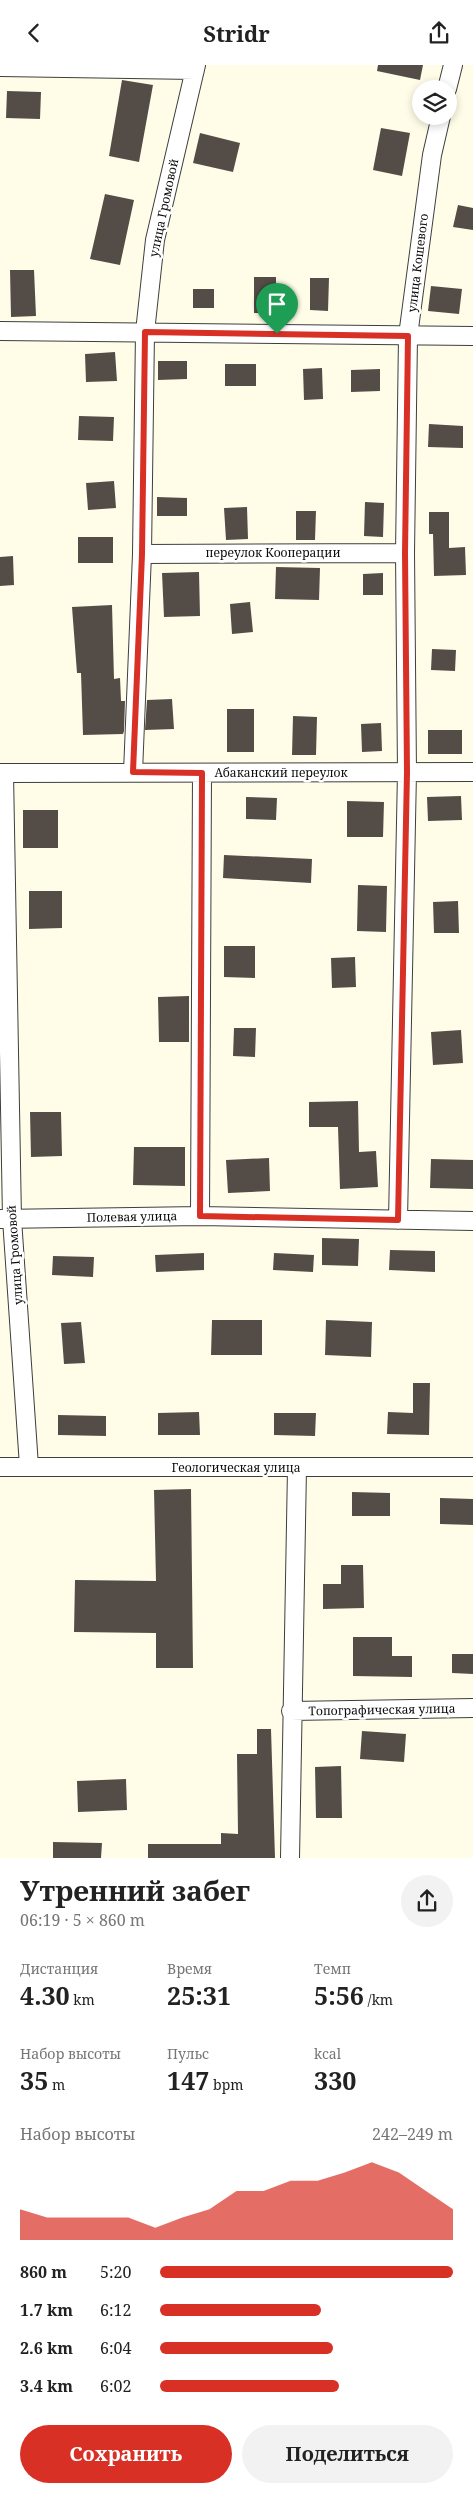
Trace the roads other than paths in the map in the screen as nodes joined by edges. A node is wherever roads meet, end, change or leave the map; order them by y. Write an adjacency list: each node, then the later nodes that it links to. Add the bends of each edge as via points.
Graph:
1 (453, 65): 4 (street)
2 (0, 67): 3 (street)
3 (195, 67): 7 (street, улица Громовой, via 155,240)
4 (449, 80)
5 (439, 125): 8 (street, улица Кошевого)
6 (0, 331): 7 (street)
7 (145, 332): 8 (street); 11 (street, улица Громовой)
8 (408, 336): 9 (street); 10 (street, улица Кошевого)
9 (473, 337)
10 (405, 553): 11 (street, переулок Кооперации); 13 (street, улица Кошевого)
11 (142, 554): 12 (street, улица Громовой)
12 (133, 772): 15 (street, Абаканский переулок); 16 (street, Абаканский переулок)
13 (407, 772): 14 (street, Абаканский переулок); 16 (street, Абаканский переулок); 19 (street, улица Кошевого)
14 (473, 772)
15 (2, 773): 18 (street, улица Громовой)
16 (202, 773): 17 (street)
17 (200, 1216): 18 (street, Полевая улица); 19 (street, Полевая улица)
18 (6, 1219): 21 (street, улица Громовой)
19 (398, 1220): 20 (street, Полевая улица)
20 (473, 1221)
21 (29, 1466): 22 (street, Геологическая улица); 24 (street, Геологическая улица)
22 (0, 1467)
23 (473, 1467): 24 (street, Геологическая улица)
24 (297, 1468): 26 (street)
25 (473, 1708): 26 (street, Топографическая улица)
26 (291, 1711): 27 (street)
27 (290, 1858)

